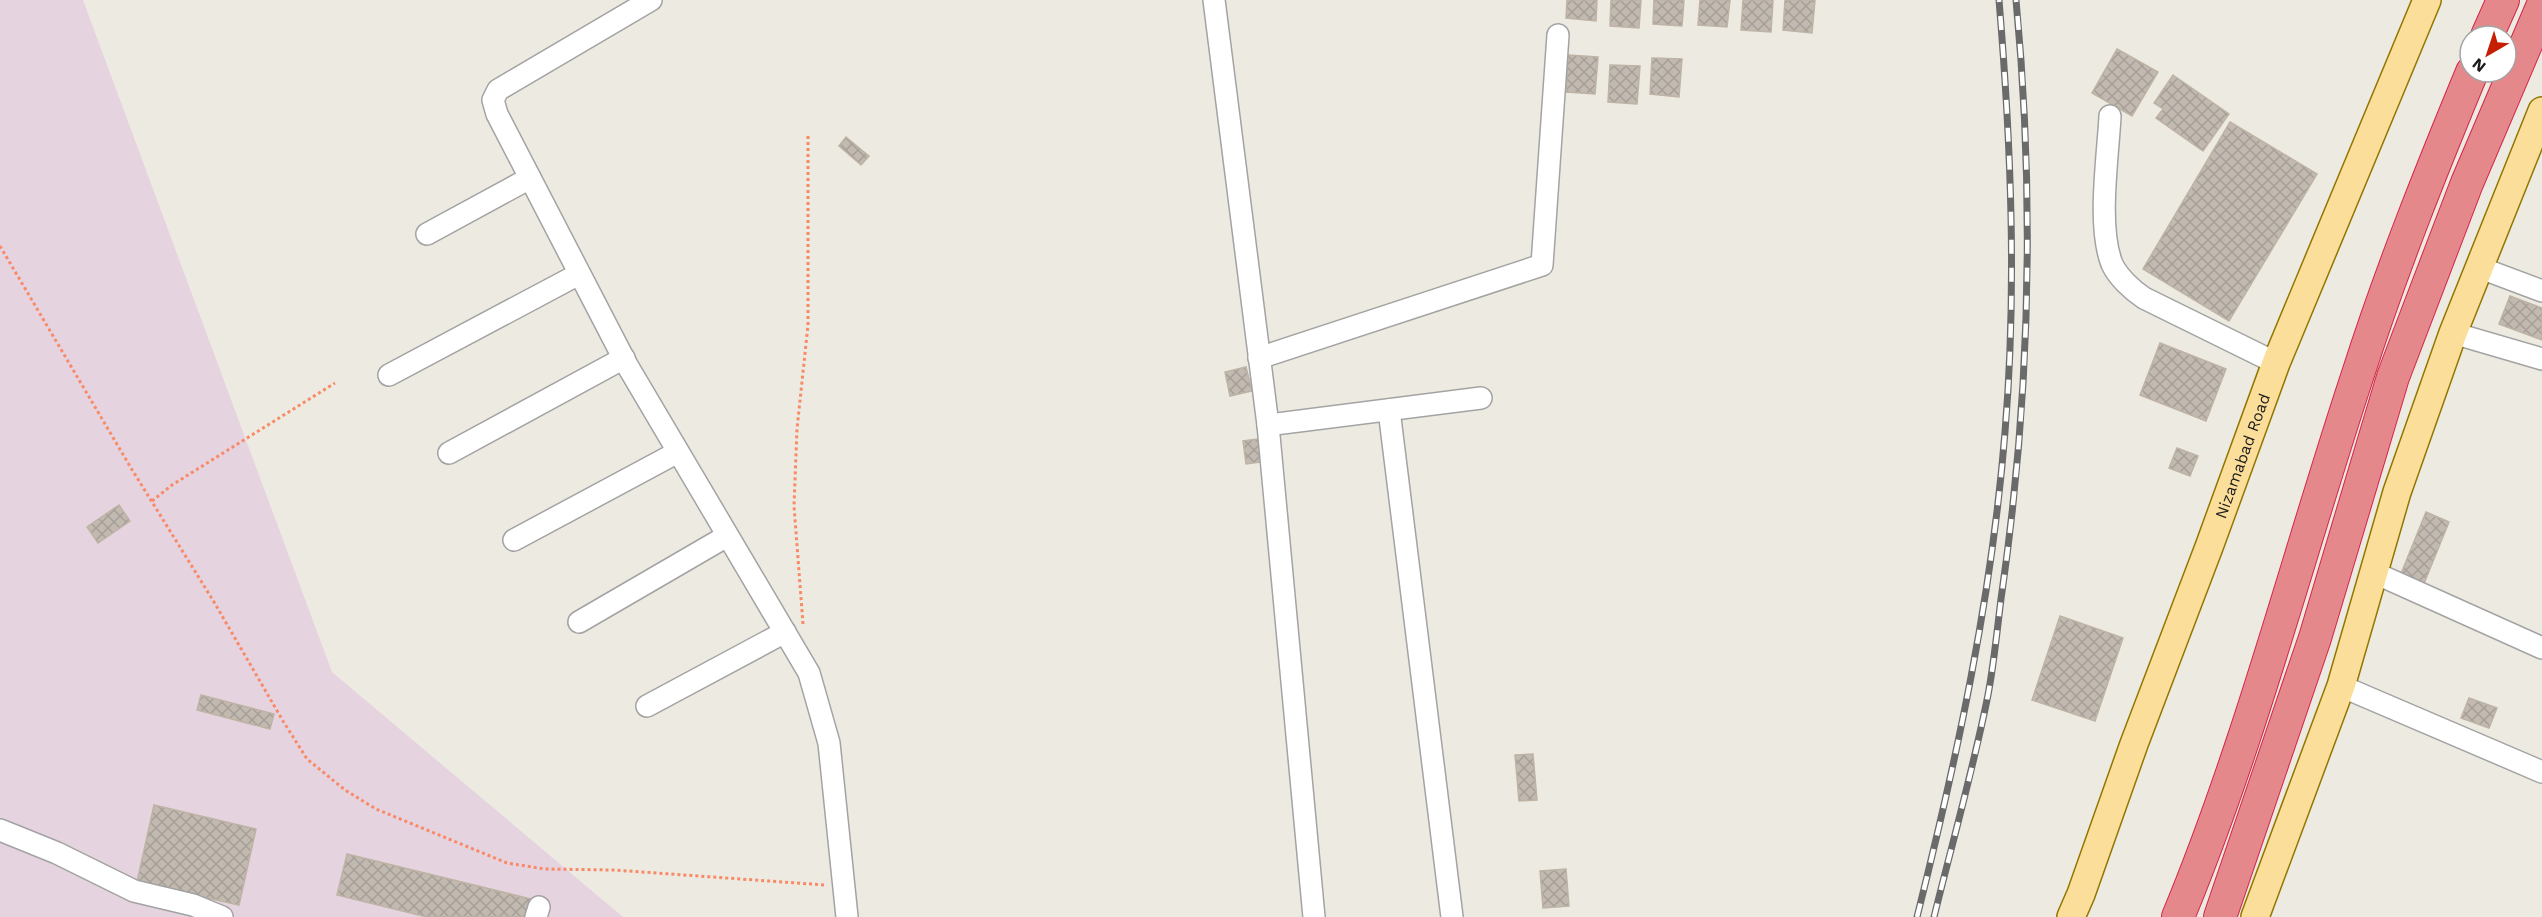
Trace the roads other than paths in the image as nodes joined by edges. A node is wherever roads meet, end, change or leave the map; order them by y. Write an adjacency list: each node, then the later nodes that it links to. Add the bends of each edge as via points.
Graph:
1 (651, 0): 11 (street, via 498,90 493,100 497,114)
2 (1214, 0): 18 (street)
3 (2427, 0): 20 (main road, Nizamabad Road)
4 (2503, 0): 6 (highway)
5 (2542, 7): 43 (highway, via 2467,183 2393,377 2315,638)
6 (2492, 24)
7 (1558, 35): 18 (street, via 1542,265)
8 (2467, 84): 42 (highway, via 2419,200 2358,372 2275,638)
9 (2110, 116): 20 (street, via 2104,224 2112,265 2132,290 2144,298)
10 (2539, 123): 13 (main road)
11 (530, 178): 12 (street); 14 (street)
12 (427, 234)
13 (2478, 267): 15 (street); 16 (main road)
14 (579, 274): 17 (street); 21 (street)
15 (2542, 291)
16 (2453, 333): 19 (street); 29 (main road, via 2397,492)
17 (624, 358): 25 (street); 26 (street)
18 (1259, 358): 24 (street)
19 (2542, 359)
20 (2276, 363): 41 (main road, Nizamabad Road)
21 (389, 375)
22 (1481, 398): 23 (street)
23 (1389, 410): 24 (street); 40 (street)
24 (1268, 425): 39 (street)
25 (678, 452): 27 (street); 28 (street)
26 (449, 453)
27 (727, 536): 30 (street); 31 (street)
28 (514, 540)
29 (2375, 573): 32 (street); 33 (main road)
30 (579, 622)
31 (794, 631): 34 (street); 38 (street, via 828,743)
32 (2542, 648)
33 (2341, 686): 35 (street); 44 (main road)
34 (647, 706)
35 (2542, 772)
36 (0, 830): 37 (street, via 134,891 193,905)
37 (222, 917)
38 (847, 917)
39 (1314, 917)
40 (1452, 917)
41 (2071, 917)
42 (2178, 917)
43 (2220, 917)
44 (2255, 917)

